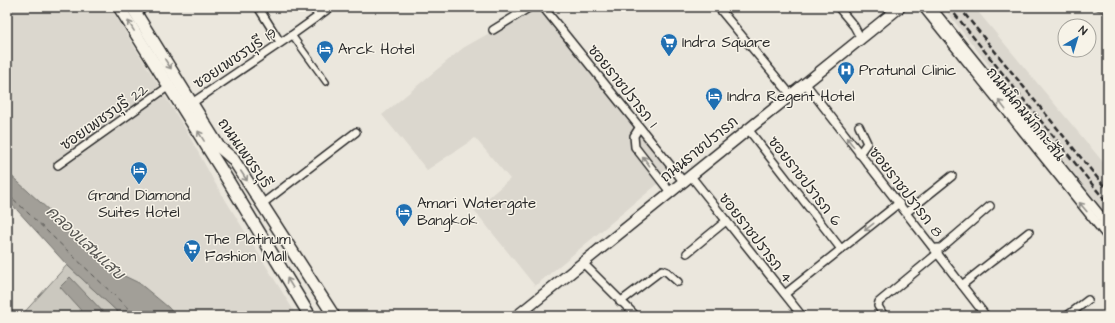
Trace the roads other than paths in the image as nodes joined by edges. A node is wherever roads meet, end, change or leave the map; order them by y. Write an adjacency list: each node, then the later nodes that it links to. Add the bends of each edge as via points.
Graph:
1 (119, 7): 20 (main road, ถนนเพชรบุรี, one-way to 1)
2 (258, 7): 17 (street)
3 (312, 7): 13 (street)
4 (331, 7): 13 (street, ซอยเพชรบุรี 19)
5 (530, 7): 14 (street)
6 (543, 7): 24 (street, ซอยราชปรารภ 1)
7 (718, 7): 21 (street)
8 (838, 7): 16 (street)
9 (900, 7): 16 (main road, ถนนราชปรารภ)
10 (923, 7): 39 (street, ถนนนิคมมักกะสัน, one-way to 10)
11 (931, 7): 37 (street, ถนนนิคมมักกะสัน)
12 (138, 9): 22 (main road, ถนนเพชรบุรี, one-way to 22)
13 (319, 16): 15 (street, ซอยเพชรบุรี 19)
14 (493, 30)
15 (292, 35): 17 (street, ซอยเพชรบุรี 19); 18 (street)
16 (861, 39): 19 (main road, ถนนราชปรารภ)
17 (280, 42): 22 (street, ซอยเพชรบุรี 19)
18 (326, 82)
19 (805, 84): 21 (main road, ถนนราชปรารภ); 27 (street, ซอยราชปรารภ 8, one-way to 19)
20 (167, 88): 28 (street, ซอยเพชรบุรี 22); 49 (main road, ถนนเพชรบุรี, one-way to 20, via 221,169)
21 (791, 95): 25 (main road, ถนนราชปรารภ)
22 (192, 103): 33 (main road, ถนนเพชรบุรี, one-way to 33, via 219,147 233,159)
23 (859, 126): 27 (street, via 867,143)
24 (639, 128): 30 (street, ซอยราชปรารภ 1); 31 (street, one-way to 24, via 635,146 634,136)
25 (748, 129): 30 (main road, ถนนราชปรารภ); 40 (street, ซอยราชปรารภ 6)
26 (356, 132): 33 (street)
27 (859, 154): 32 (street, ซอยราชปรารภ 8)
28 (58, 165)
29 (952, 176): 35 (street)
30 (686, 178): 31 (main road, ถนนราชปรารภ); 36 (street, ซอยราชปรารภ 4)
31 (670, 192): 43 (main road, ถนนราชปรารภ)
32 (900, 203): 35 (street, ซอยราชปรารภ 8); 40 (street, one-way to 40)
33 (262, 204): 50 (main road, ถนนเพชรบุรี)
34 (990, 206): 41 (street)
35 (907, 212): 41 (street, ซอยราชปรารภ 8)
36 (726, 220): 42 (street); 46 (street, ซอยราชปรารภ 4)
37 (1108, 225)
38 (1030, 232): 45 (street)
39 (1108, 237)
40 (841, 249): 46 (street)
41 (936, 251): 45 (street, ซอยราชปรารภ 8); 54 (street, via 879,302 878,306)
42 (686, 253)
43 (583, 264): 48 (street); 51 (main road, ถนนราชปรารภ)
44 (678, 282): 48 (street, via 662,270)
45 (962, 285): 55 (street, ซอยราชปรารภ 8)
46 (785, 294): 53 (street, ซอยราชปรารภ 4)
47 (1088, 300): 56 (street)
48 (620, 302): 52 (street)
49 (310, 316)
50 (334, 316)
51 (518, 316)
52 (636, 316)
53 (802, 316)
54 (884, 316)
55 (986, 316)
56 (1067, 316)

